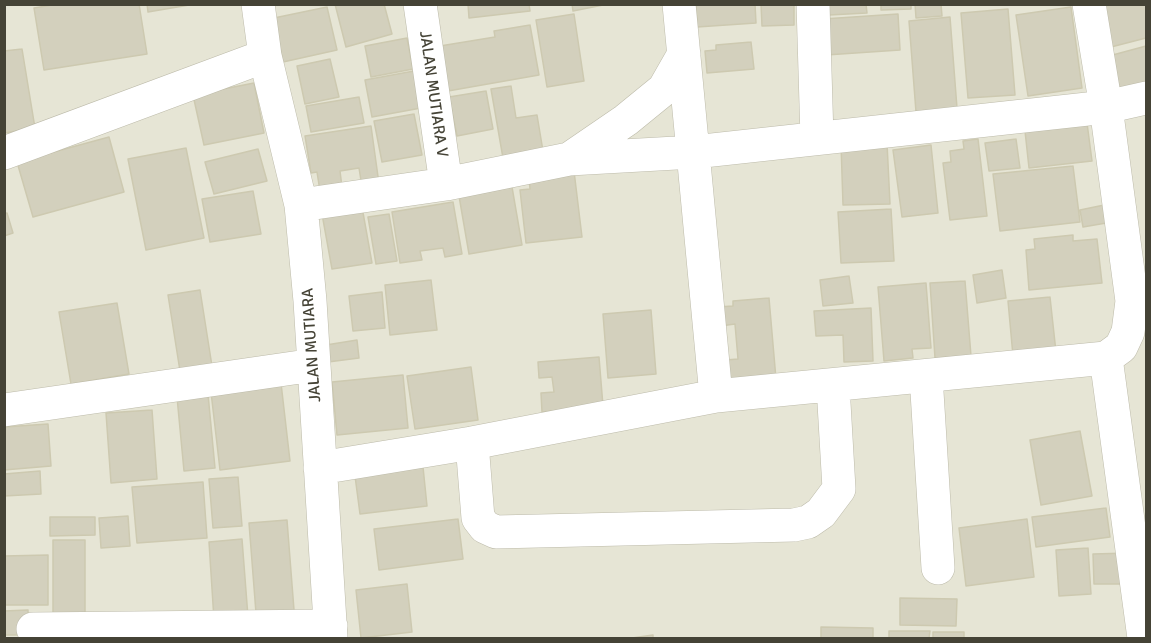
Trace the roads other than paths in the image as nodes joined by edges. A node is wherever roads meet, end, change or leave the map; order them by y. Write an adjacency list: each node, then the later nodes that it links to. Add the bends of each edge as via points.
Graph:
1 (258, 4): 7 (street, JALAN MUTIARA)
2 (420, 4): 14 (street, JALAN MUTIARA V)
3 (679, 4): 6 (street)
4 (813, 4): 10 (street)
5 (1089, 4): 9 (street)
6 (684, 54): 11 (street); 13 (street, via 664,89)
7 (265, 56): 12 (street); 15 (street, JALAN MUTIARA)
8 (1146, 98): 9 (street)
9 (1106, 107): 10 (street); 16 (street, via 1132,301 1128,332 1121,347)
10 (817, 138): 11 (street)
11 (694, 152): 13 (street); 20 (street)
12 (4, 153)
13 (569, 159): 14 (street)
14 (446, 184): 15 (street)
15 (301, 205): 17 (street, JALAN MUTIARA)
16 (1106, 358): 18 (street); 27 (street)
17 (314, 365): 21 (street); 23 (street, JALAN MUTIARA)
18 (926, 376): 19 (street); 24 (street)
19 (832, 386): 20 (street); 22 (street, via 839,489 821,513 794,525 495,532 478,518)
20 (716, 396): 22 (street)
21 (4, 410)
22 (472, 443): 23 (street)
23 (321, 468): 26 (street, JALAN MUTIARA)
24 (938, 568)
25 (33, 629): 26 (street)
26 (331, 632)
27 (1144, 639)

